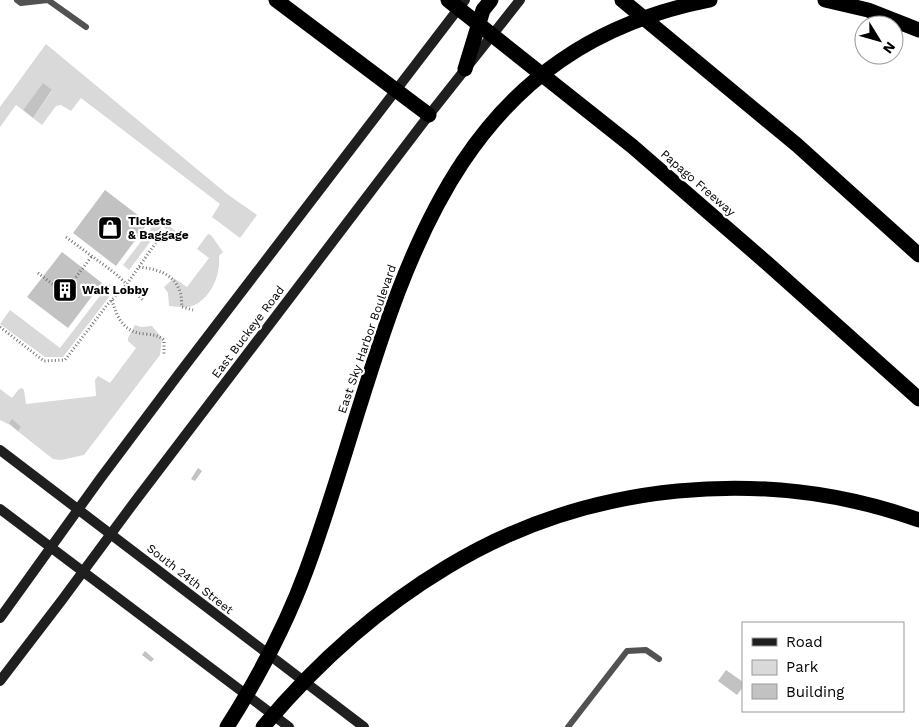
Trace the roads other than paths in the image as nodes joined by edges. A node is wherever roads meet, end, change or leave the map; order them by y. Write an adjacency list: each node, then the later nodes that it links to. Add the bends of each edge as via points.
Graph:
1 (17, 0): 10 (lane, via 21,3 48,0)
2 (276, 0): 13 (highway)
3 (448, 0): 16 (highway, Papago Freeway, via 632,146)
4 (465, 0): 13 (main road)
5 (491, 0): 12 (highway, via 483,10)
6 (520, 0): 12 (main road, East Buckeye Road)
7 (622, 0): 15 (highway, via 797,145)
8 (710, 0): 27 (highway, East Sky Harbor Boulevard, via 683,5 614,31 558,62 530,83 465,158 431,217 401,283 319,535 290,609)
9 (825, 0): 11 (highway, via 868,10)
10 (86, 27)
11 (919, 30)
12 (465, 69): 14 (main road, East Buckeye Road)
13 (396, 91): 14 (highway); 19 (main road)
14 (429, 115): 21 (main road, East Buckeye Road)
15 (919, 255)
16 (919, 399)
17 (0, 450): 19 (main road, South 24th Street)
18 (0, 509): 22 (main road)
19 (78, 510): 21 (main road, South 24th Street); 22 (main road)
20 (919, 520): 28 (highway, via 833,498 762,489 660,493 568,512 475,551 417,586 340,647)
21 (110, 534): 23 (main road, East Buckeye Road); 30 (main road, South 24th Street)
22 (51, 548): 23 (main road); 24 (main road)
23 (82, 571): 26 (main road, East Buckeye Road); 29 (main road)
24 (0, 618)
25 (659, 659): 31 (lane, via 646,650 626,651)
26 (0, 681)
27 (229, 725)
28 (263, 727)
29 (289, 727)
30 (364, 727)
31 (568, 727)

